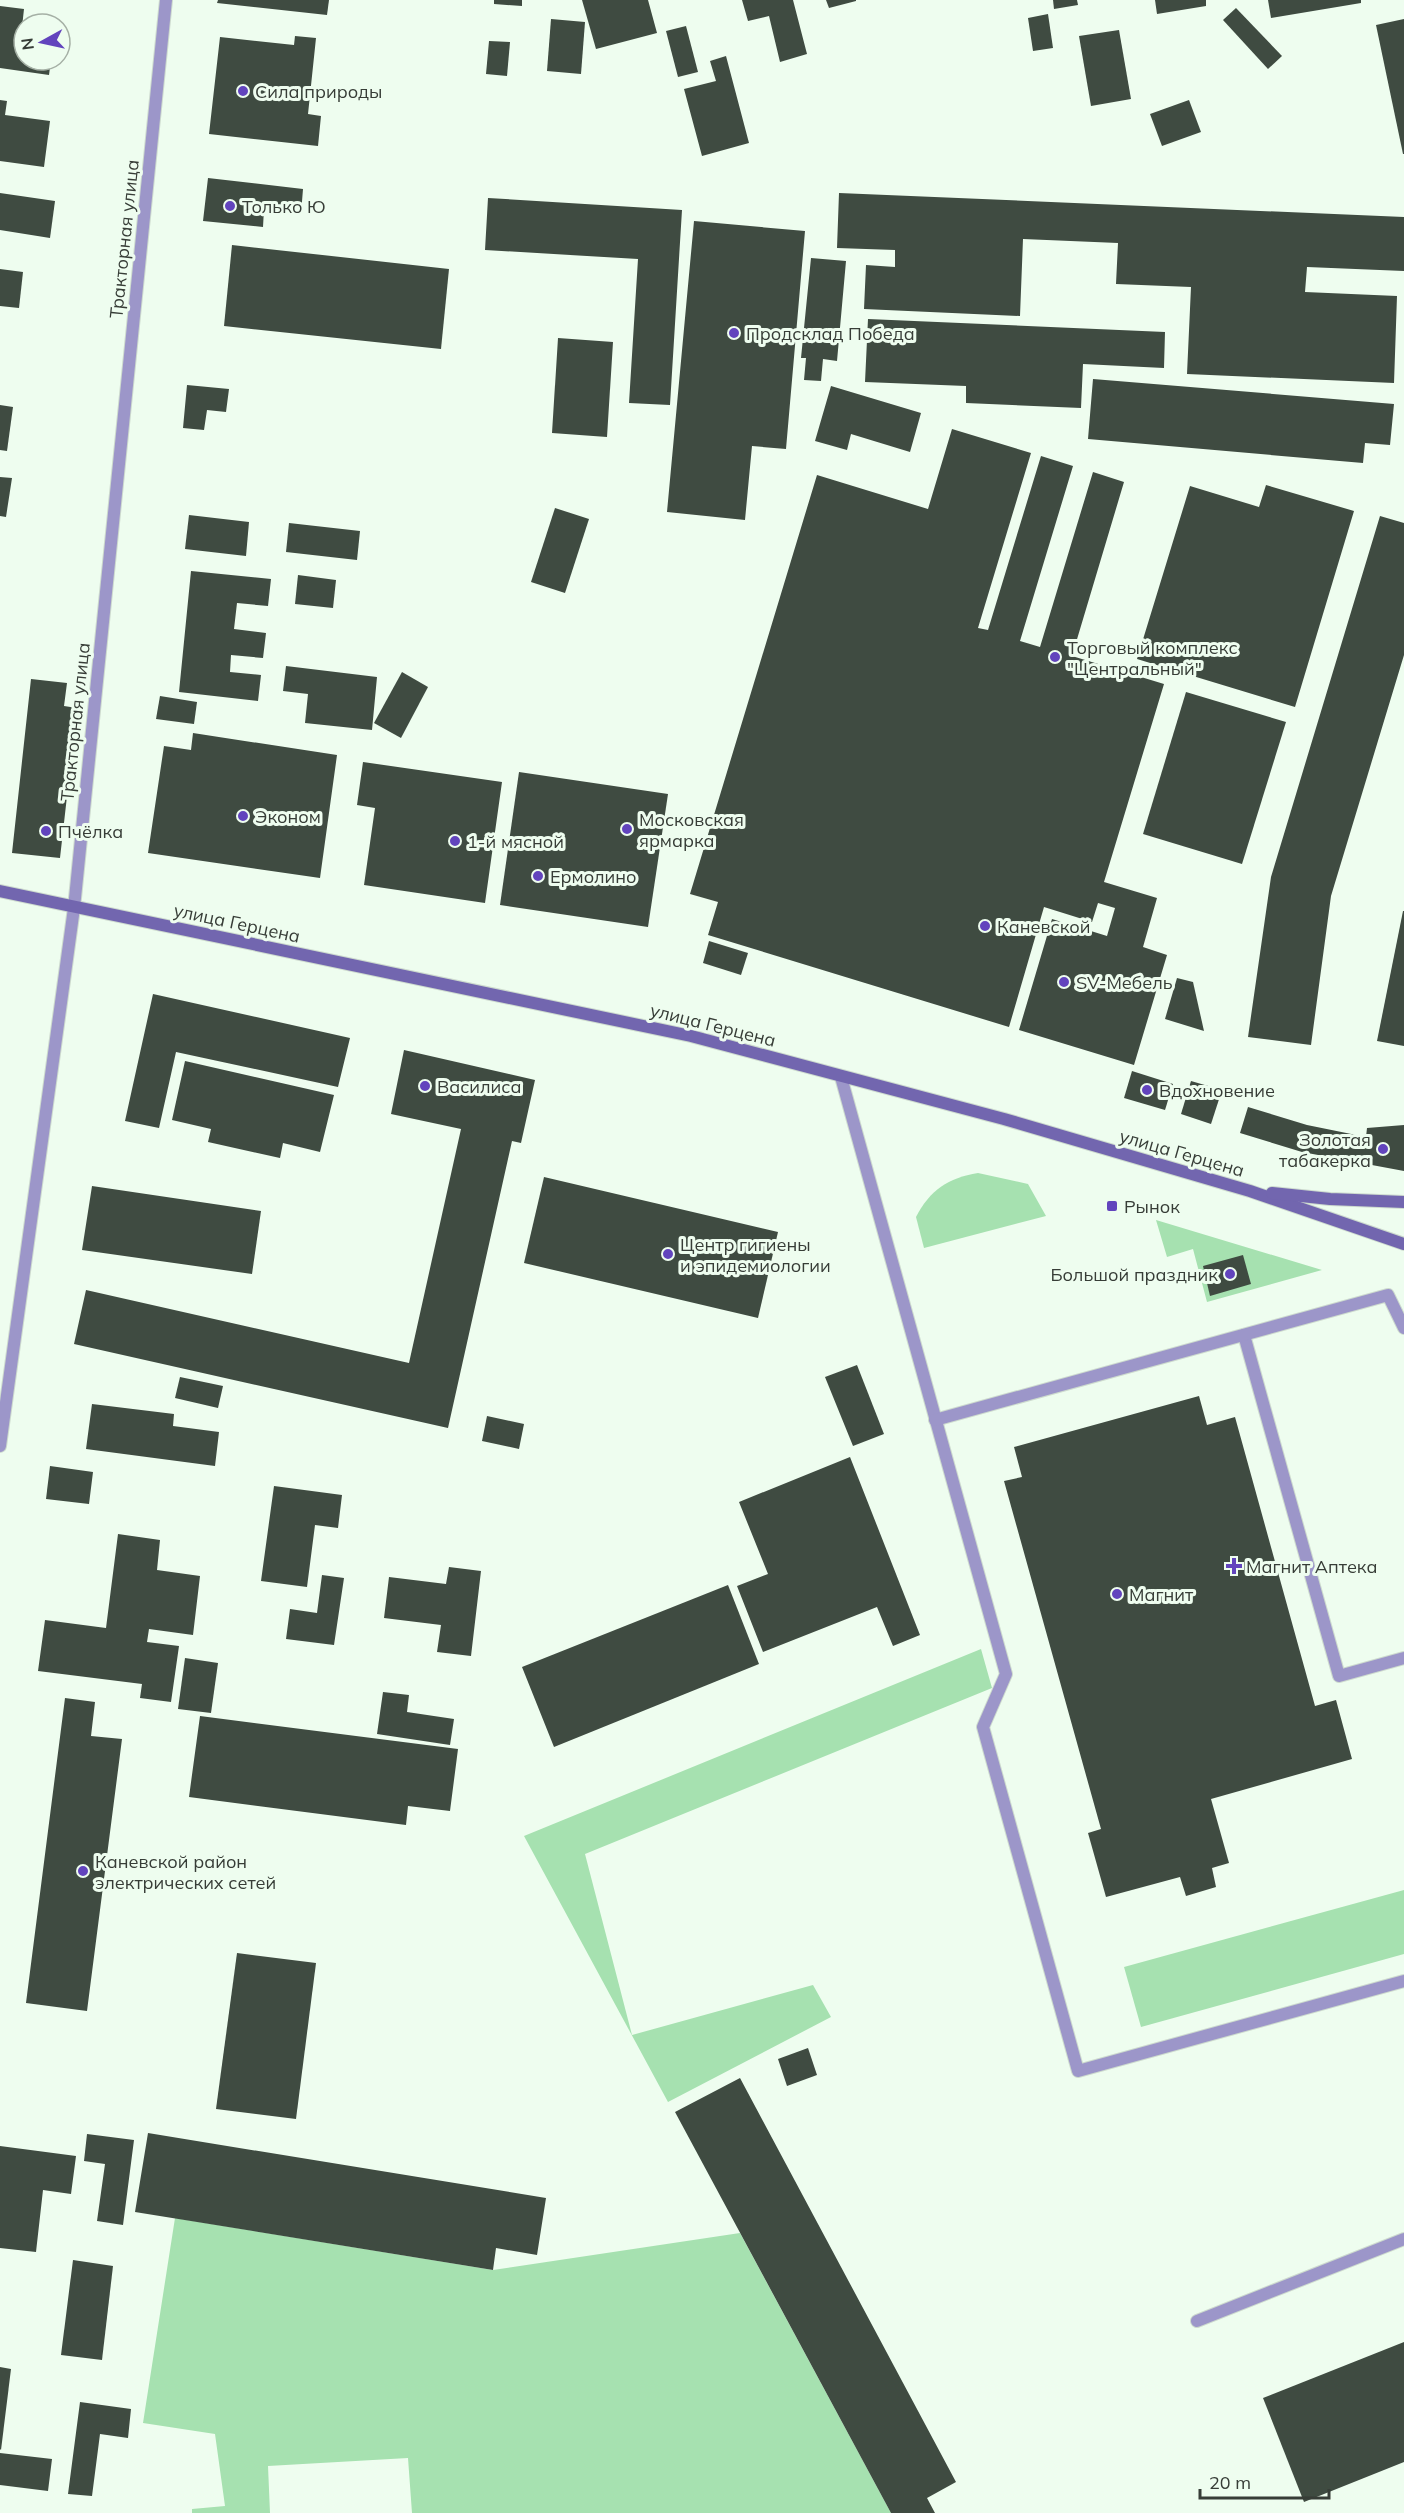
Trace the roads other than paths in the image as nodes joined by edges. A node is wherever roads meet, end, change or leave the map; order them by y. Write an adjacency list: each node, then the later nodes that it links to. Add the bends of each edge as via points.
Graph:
1 (166, 0): 3 (street, Тракторная улица)
2 (0, 891): 3 (street, улица Герцена)
3 (74, 908): 4 (street, улица Герцена, via 691,1036); 11 (street, Тракторная улица)
4 (840, 1077): 5 (street, улица Герцена, via 1004,1119); 10 (street)
5 (1250, 1191): 6 (street); 7 (street, улица Герцена)
6 (1404, 1202)
7 (1404, 1244)
8 (1404, 1328): 9 (street, via 1388,1295)
9 (1244, 1335): 10 (street); 12 (street, via 1339,1676)
10 (935, 1420): 13 (street, via 1006,1674 983,1727 1078,2071)
11 (0, 1446)
12 (1404, 1658)
13 (1404, 1981)
14 (1404, 2238): 15 (street)
15 (1197, 2321)

